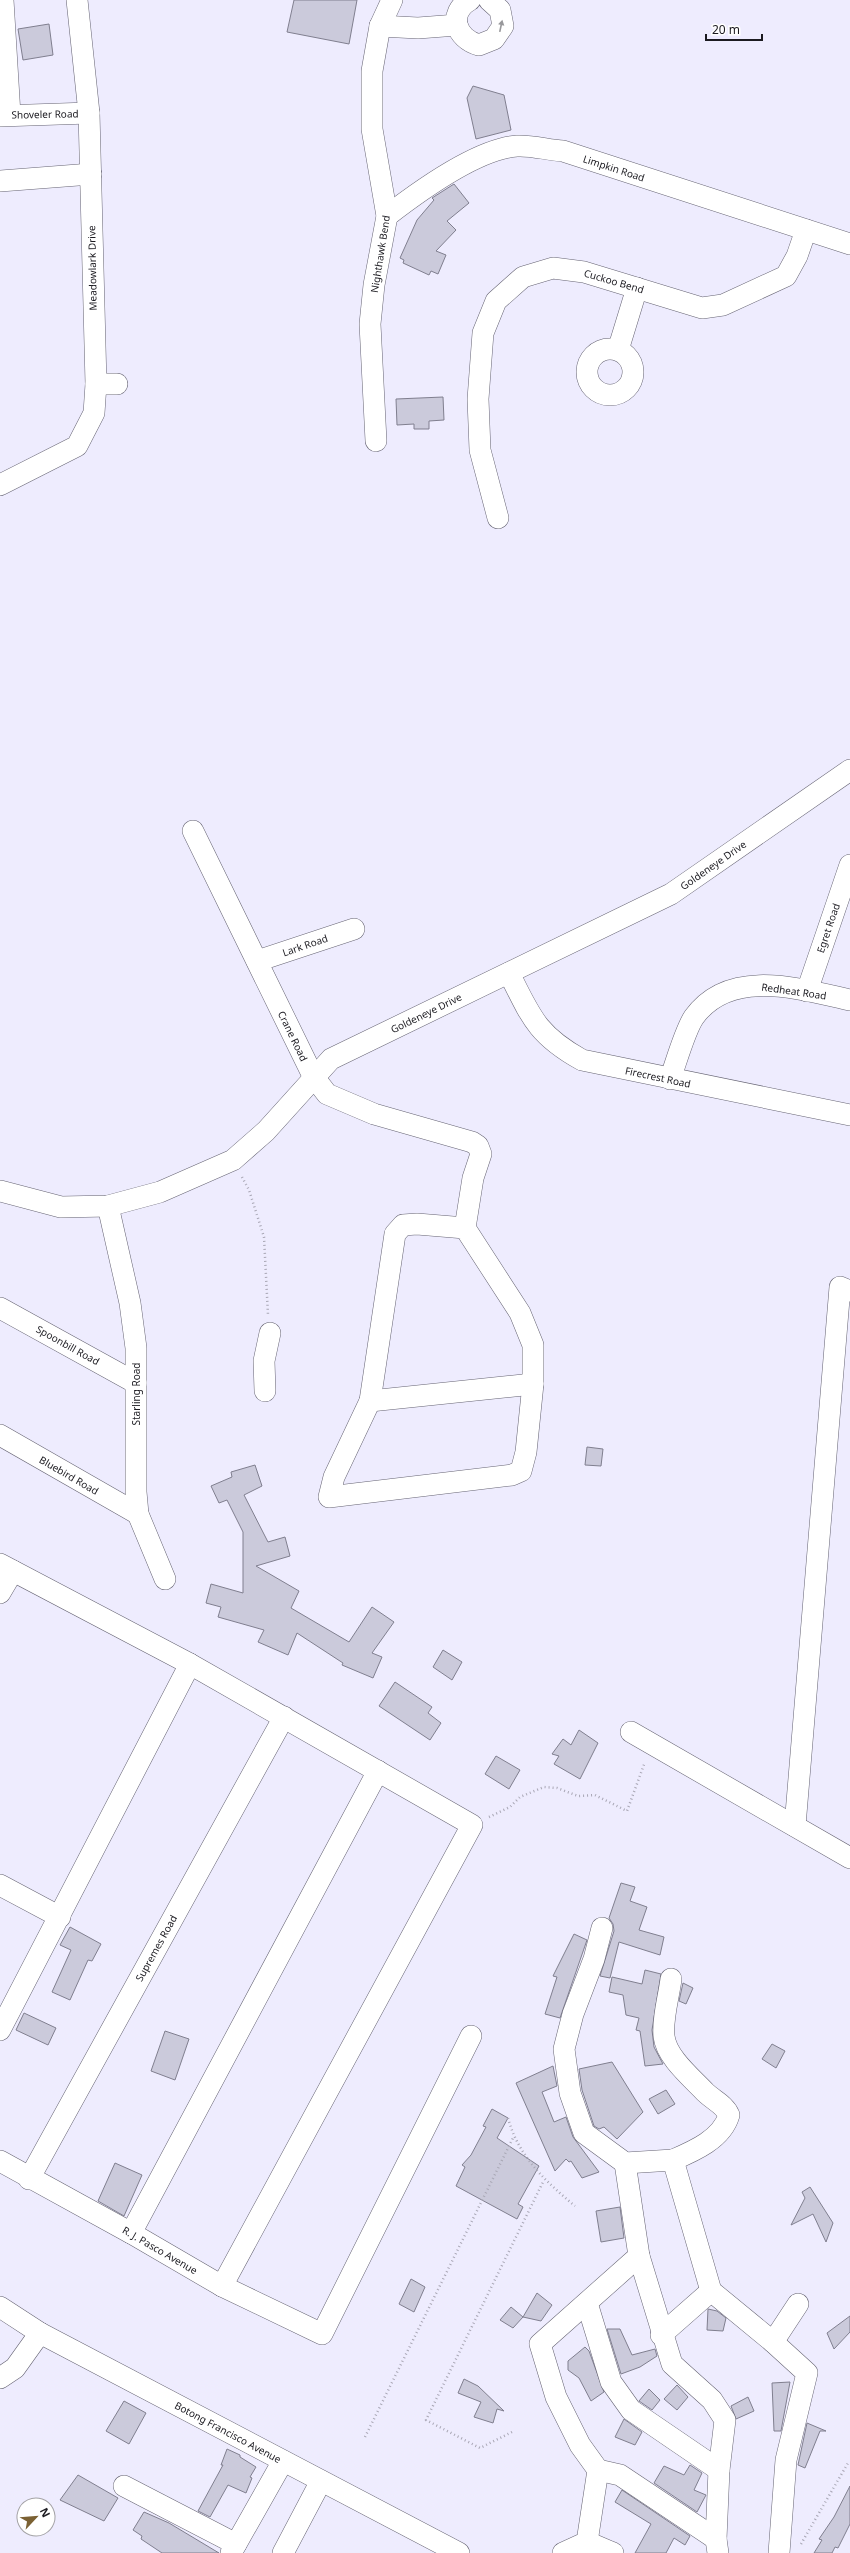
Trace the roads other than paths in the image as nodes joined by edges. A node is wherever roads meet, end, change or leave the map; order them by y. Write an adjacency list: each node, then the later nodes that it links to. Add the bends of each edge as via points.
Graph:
1 (3, 0): 9 (street)
2 (77, 0): 8 (street, Meadowlark Drive)
3 (392, 0): 7 (street, Nighthawk Bend)
4 (470, 0): 6 (street, via 460,9)
5 (489, 0): 6 (street, one-way to 5, via 459,32 471,43 479,45 494,39 500,33 503,18 498,7)
6 (457, 25): 7 (street, via 418,28)
7 (380, 26): 12 (street, Nighthawk Bend, via 372,71 372,129)
8 (89, 113): 9 (street, Shoveler Road); 10 (street, Meadowlark Drive)
9 (5, 115)
10 (91, 174): 11 (street); 17 (street, Meadowlark Drive)
11 (0, 181)
12 (387, 216): 13 (street, Limpkin Road, via 475,158 516,146 563,151); 19 (street, Nighthawk Bend, via 374,285 370,324)
13 (806, 230): 14 (street, Limpkin Road); 15 (street, Cuckoo Bend, via 797,256 786,276 723,305 702,308)
14 (850, 244)
15 (637, 288): 16 (street); 21 (street, Cuckoo Bend, via 584,272 553,268 523,277 496,301 483,333 478,399 480,450)
16 (618, 350)
17 (96, 384): 18 (street); 20 (street, Meadowlark Drive, via 94,413 77,446)
18 (117, 384)
19 (376, 441)
20 (0, 485)
21 (498, 518)
22 (848, 776): 27 (street, Goldeneye Drive, via 671,894)
23 (193, 831): 26 (street, Crane Road)
24 (850, 865): 28 (street, Egret Road)
25 (354, 929): 26 (street, Lark Road)
26 (257, 961): 30 (street, Crane Road)
27 (509, 973): 30 (street, Goldeneye Drive, via 331,1059); 31 (street, Firecrest Road, via 536,1024 558,1047 582,1060)
28 (807, 991): 29 (street, Redheat Road); 31 (street, Redheat Road, via 760,984 711,998 694,1018)
29 (850, 1000)
30 (313, 1076): 34 (street, Goldeneye Drive, via 266,1131 233,1160 160,1192); 35 (street, Crane Road, via 326,1094 374,1114 472,1142 478,1146 481,1154 473,1178)
31 (670, 1079): 32 (street, Firecrest Road)
32 (850, 1115)
33 (0, 1191): 34 (street, Goldeneye Drive, via 61,1207)
34 (108, 1206): 39 (street, Starling Road, via 130,1303 136,1348)
35 (465, 1228): 40 (street, via 520,1313 534,1345); 42 (street, via 403,1225 395,1234)
36 (850, 1291): 52 (street, via 840,1287)
37 (0, 1308): 39 (street, Spoonbill Road)
38 (270, 1333): 41 (street, via 264,1361)
39 (136, 1383): 44 (street, Starling Road)
40 (533, 1384): 42 (street); 42 (street, via 526,1452 521,1471 512,1475 329,1497 334,1476)
41 (265, 1391)
42 (370, 1401)
43 (0, 1436): 44 (street, Bluebird Road)
44 (138, 1514): 46 (street, Starling Road)
45 (6, 1567): 47 (street); 48 (street)
46 (165, 1579)
47 (0, 1594)
48 (190, 1664): 49 (street); 55 (street)
49 (284, 1717): 51 (street); 63 (street, Supremes Road)
50 (631, 1732): 52 (street)
51 (378, 1771): 64 (street); 66 (street, via 472,1825)
52 (795, 1826): 53 (street)
53 (850, 1858)
54 (0, 1885): 55 (street)
55 (60, 1917): 58 (street)
56 (602, 1928): 62 (street, via 564,2049 570,2093 584,2133)
57 (671, 1979): 60 (street, via 664,2037 671,2053 683,2069 727,2110 729,2116 719,2133 690,2153)
58 (0, 2030)
59 (471, 2036): 66 (street, R. J. Pasco Avenue, via 322,2334)
60 (673, 2160): 62 (street); 67 (street)
61 (0, 2161): 63 (street, R. J. Pasco Avenue)
62 (625, 2163): 65 (street)
63 (29, 2179): 64 (street, R. J. Pasco Avenue)
64 (132, 2233): 66 (street, R. J. Pasco Avenue)
65 (639, 2256): 68 (street); 72 (street)
66 (222, 2286)
67 (711, 2291): 72 (street); 73 (street)
68 (587, 2303): 76 (street, via 540,2344 556,2397 580,2444); 77 (street, via 611,2382 631,2410)
69 (798, 2304): 73 (street)
70 (0, 2307): 71 (street, Botong Francisco Avenue)
71 (40, 2333): 74 (street, via 15,2368); 75 (street, Botong Francisco Avenue)
72 (661, 2335): 77 (street, via 672,2364 712,2400 725,2420)
73 (773, 2342): 87 (street, via 807,2373 786,2460)
74 (0, 2378)
75 (283, 2461): 78 (street, Botong Francisco Avenue); 82 (street)
76 (598, 2470): 80 (street); 81 (street, via 620,2475)
77 (720, 2470): 81 (street)
78 (321, 2481): 83 (street); 84 (street, Botong Francisco Avenue)
79 (124, 2486): 82 (street)
80 (587, 2542): 85 (street); 86 (street)
81 (717, 2546)
82 (233, 2548)
83 (283, 2553)
84 (459, 2553)
85 (563, 2553)
86 (614, 2553)
87 (779, 2553)

